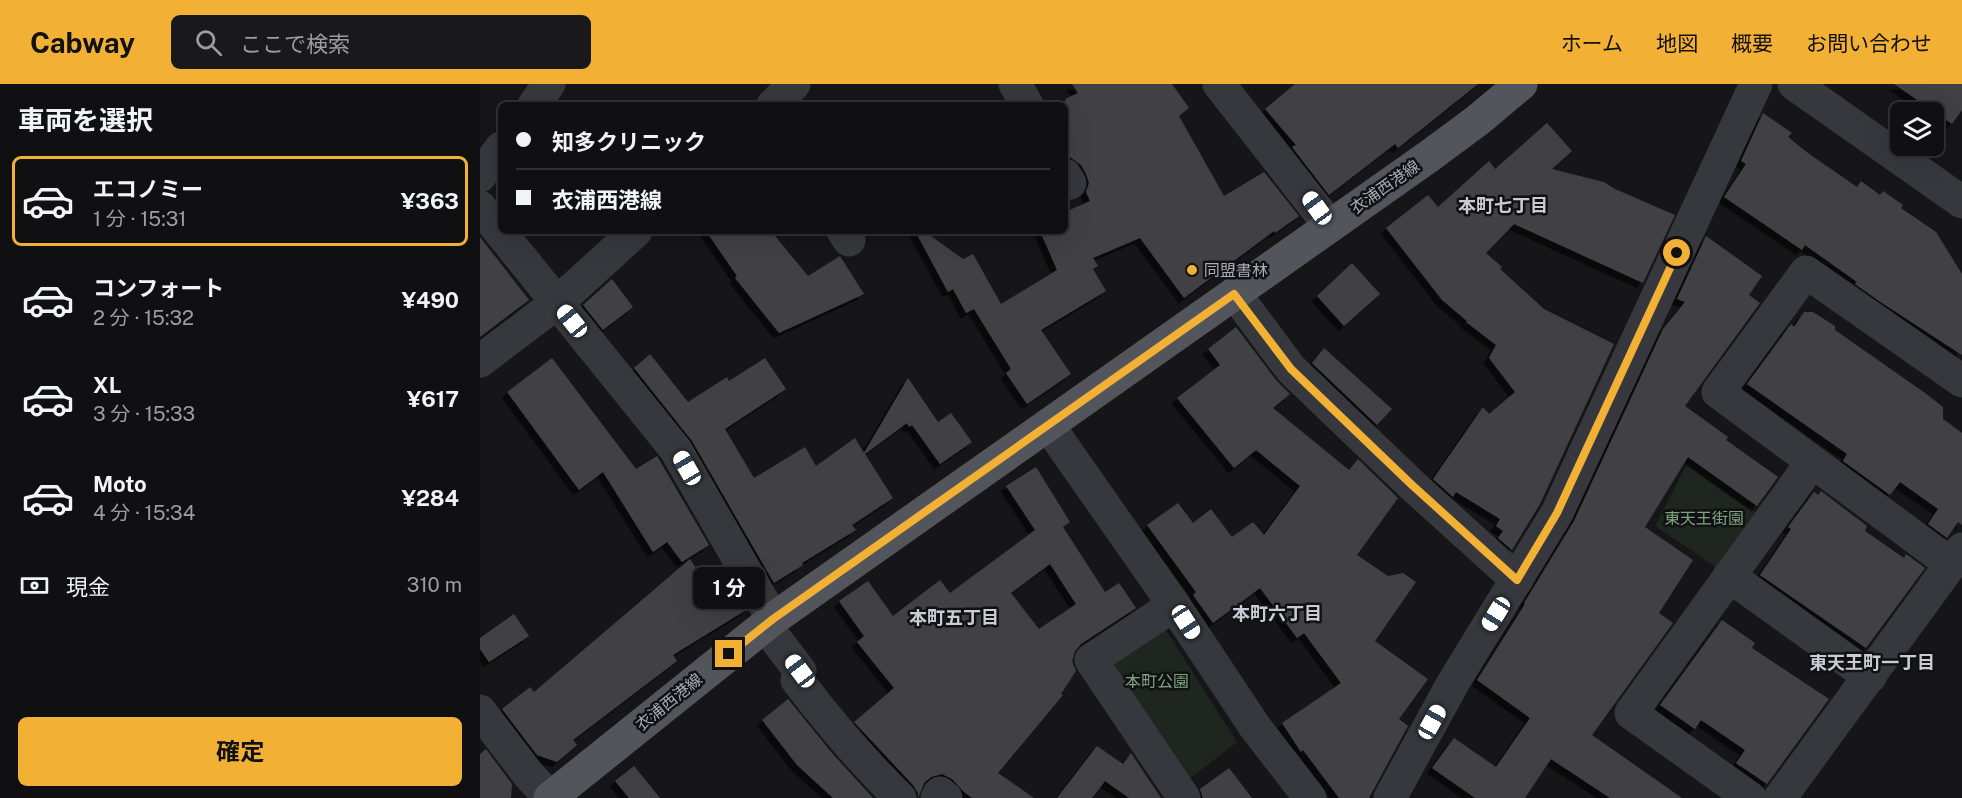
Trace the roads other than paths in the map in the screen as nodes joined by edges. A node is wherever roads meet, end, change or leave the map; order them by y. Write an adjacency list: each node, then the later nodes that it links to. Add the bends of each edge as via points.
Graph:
1 (549, 84): 8 (street)
2 (794, 84): 9 (street)
3 (1015, 84): 10 (street)
4 (1219, 84): 15 (street)
5 (1521, 84): 15 (main road, 衣浦西港線, via 1478,120)
6 (1756, 84): 27 (street, via 1557,513)
7 (1794, 84): 13 (street)
8 (536, 102)
9 (776, 102)
10 (1025, 102)
11 (498, 152): 12 (street)
12 (480, 176)
13 (1962, 202)
14 (480, 207): 16 (street)
15 (1330, 226): 19 (main road, 衣浦西港線)
16 (498, 229)
17 (502, 234): 20 (street)
18 (633, 234): 20 (street)
19 (1234, 294): 23 (main road, 衣浦西港線); 27 (street, via 1291,369)
20 (558, 302): 21 (street); 29 (street, via 676,450)
21 (480, 361)
22 (1962, 381): 24 (street, via 1806,272 1718,392)
23 (1048, 425): 28 (street); 29 (main road, 衣浦西港線)
24 (1812, 462): 25 (street); 26 (street)
25 (1956, 556): 30 (street)
26 (1729, 576): 30 (street); 39 (street, via 1631,713)
27 (1517, 580): 38 (street, via 1453,683)
28 (1174, 605): 36 (street, via 1091,660); 37 (street, via 1255,727)
29 (769, 622): 32 (main road, 衣浦西港線); 33 (street, via 800,671 797,680 839,735)
30 (1870, 677): 40 (street)
31 (480, 711): 32 (street)
32 (550, 798)
33 (900, 798)
34 (937, 798): 35 (street, via 940,793)
35 (946, 798)
36 (1184, 798)
37 (1310, 798)
38 (1390, 798)
39 (1750, 798)
40 (1780, 798)

